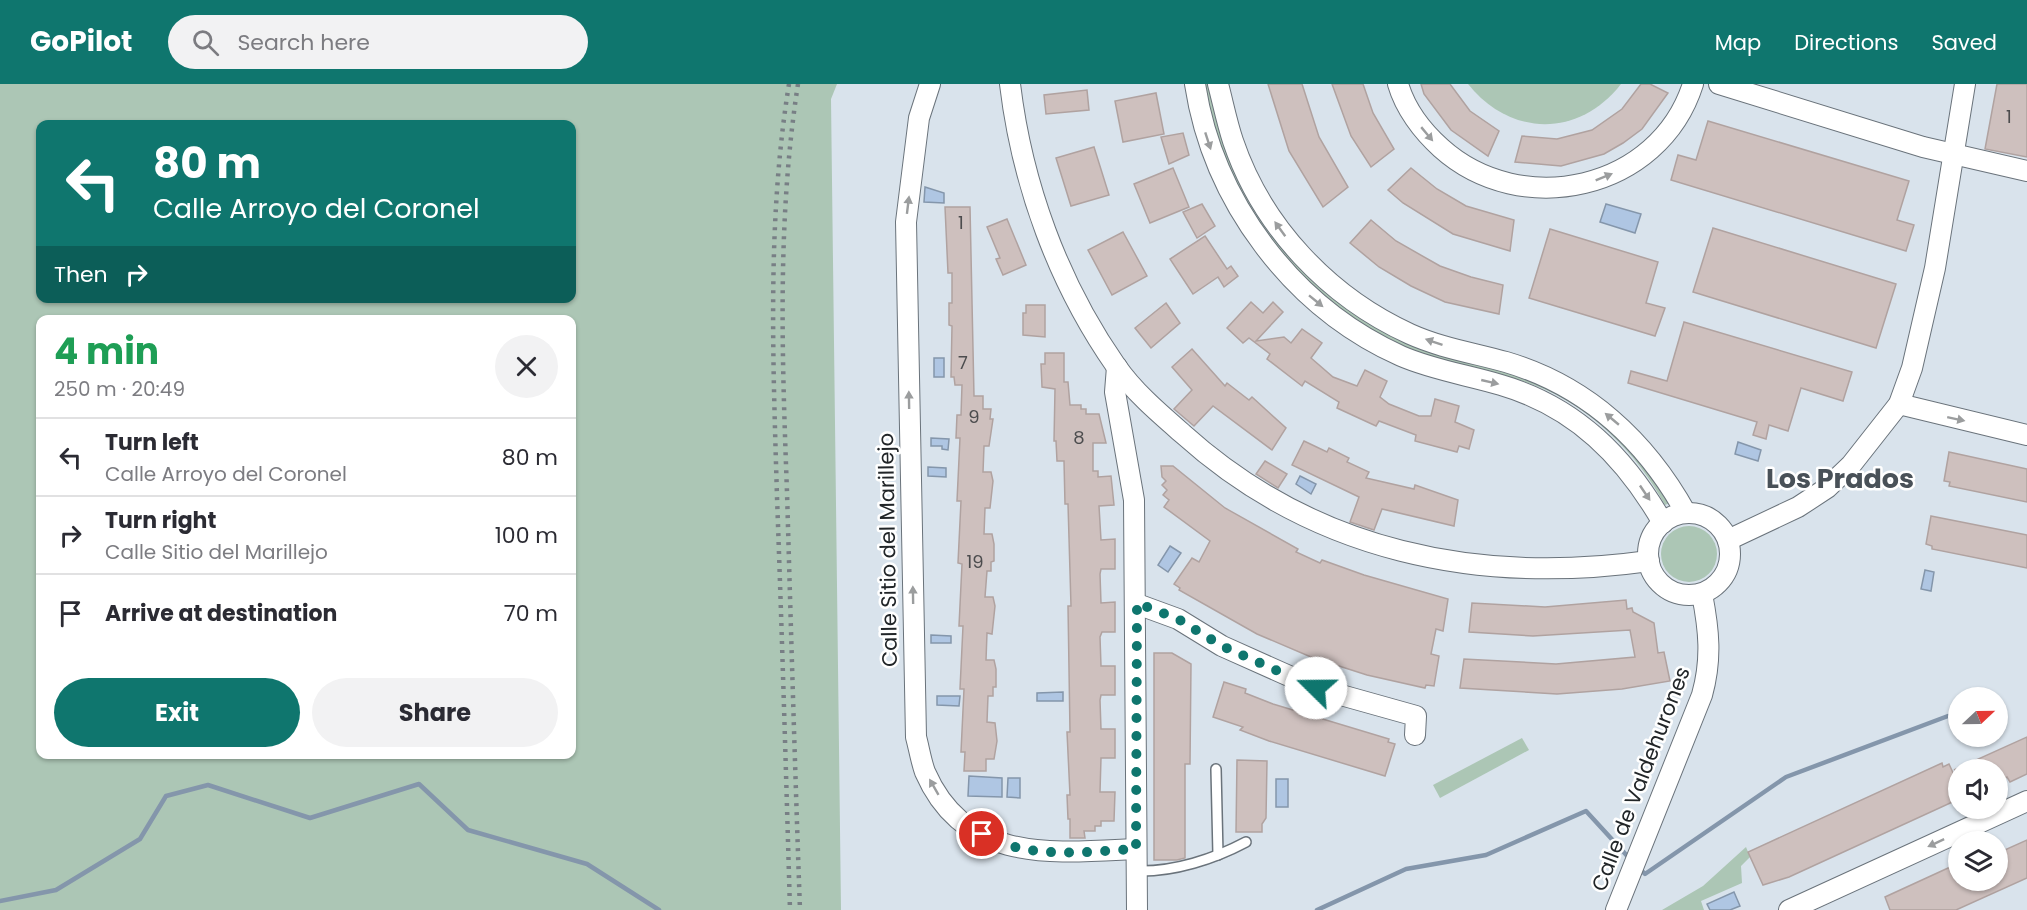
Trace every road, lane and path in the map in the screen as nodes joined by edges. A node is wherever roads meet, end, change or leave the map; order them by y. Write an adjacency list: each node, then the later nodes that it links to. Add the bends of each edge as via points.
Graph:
1 (930, 84): 24 (street, Calle Sitio del Marillejo, one-way to 1, via 1025,851 995,842 968,827 941,799 920,754 916,737 906,222 920,118)
2 (1010, 84): 11 (street, via 1025,168 1045,231 1073,292)
3 (1195, 84): 15 (street, one-way to 15, via 1211,149 1230,193 1276,263 1312,299 1401,356 1503,386 1570,417 1627,466)
4 (1218, 84): 14 (street, one-way to 4, via 1648,454 1598,407 1539,374 1411,334 1368,311 1327,282 1294,249 1250,182 1233,142)
5 (1398, 84): 6 (street, one-way to 6, via 1412,115 1452,159 1494,181 1537,189 1590,182 1620,171 1638,159 1668,129)
6 (1693, 84)
7 (1719, 84): 9 (street)
8 (1965, 84): 9 (street)
9 (1953, 155): 10 (street); 12 (street, via 1935,268 1912,368)
10 (2027, 171)
11 (1117, 367): 17 (street, via 1156,411 1210,457 1300,513 1354,536 1410,554 1468,565 1568,570); 19 (street, via 1115,392 1134,500)
12 (1899, 404): 13 (street, one-way to 13); 16 (street, via 1851,465 1827,488 1798,507)
13 (2027, 435)
14 (1686, 513): 15 (street); 16 (street, via 1704,516 1719,525)
15 (1663, 523): 17 (street, via 1649,547)
16 (1728, 540): 18 (street, via 1731,557 1726,573 1716,586)
17 (1649, 561): 18 (street, via 1655,577 1668,590 1684,595)
18 (1702, 594): 28 (street, Calle de Valdehurones, via 1709,670)
19 (1137, 603): 20 (street, via 1178,619 1222,646 1316,688 1416,716); 24 (street)
20 (1415, 735)
21 (1216, 769): 25 (lane)
22 (2027, 801): 29 (street, one-way to 29)
23 (1246, 842): 25 (lane)
24 (1136, 849): 26 (street)
25 (1218, 855): 26 (lane)
26 (1137, 876): 27 (street)
27 (1137, 910)
28 (1616, 910)
29 (1789, 910)

